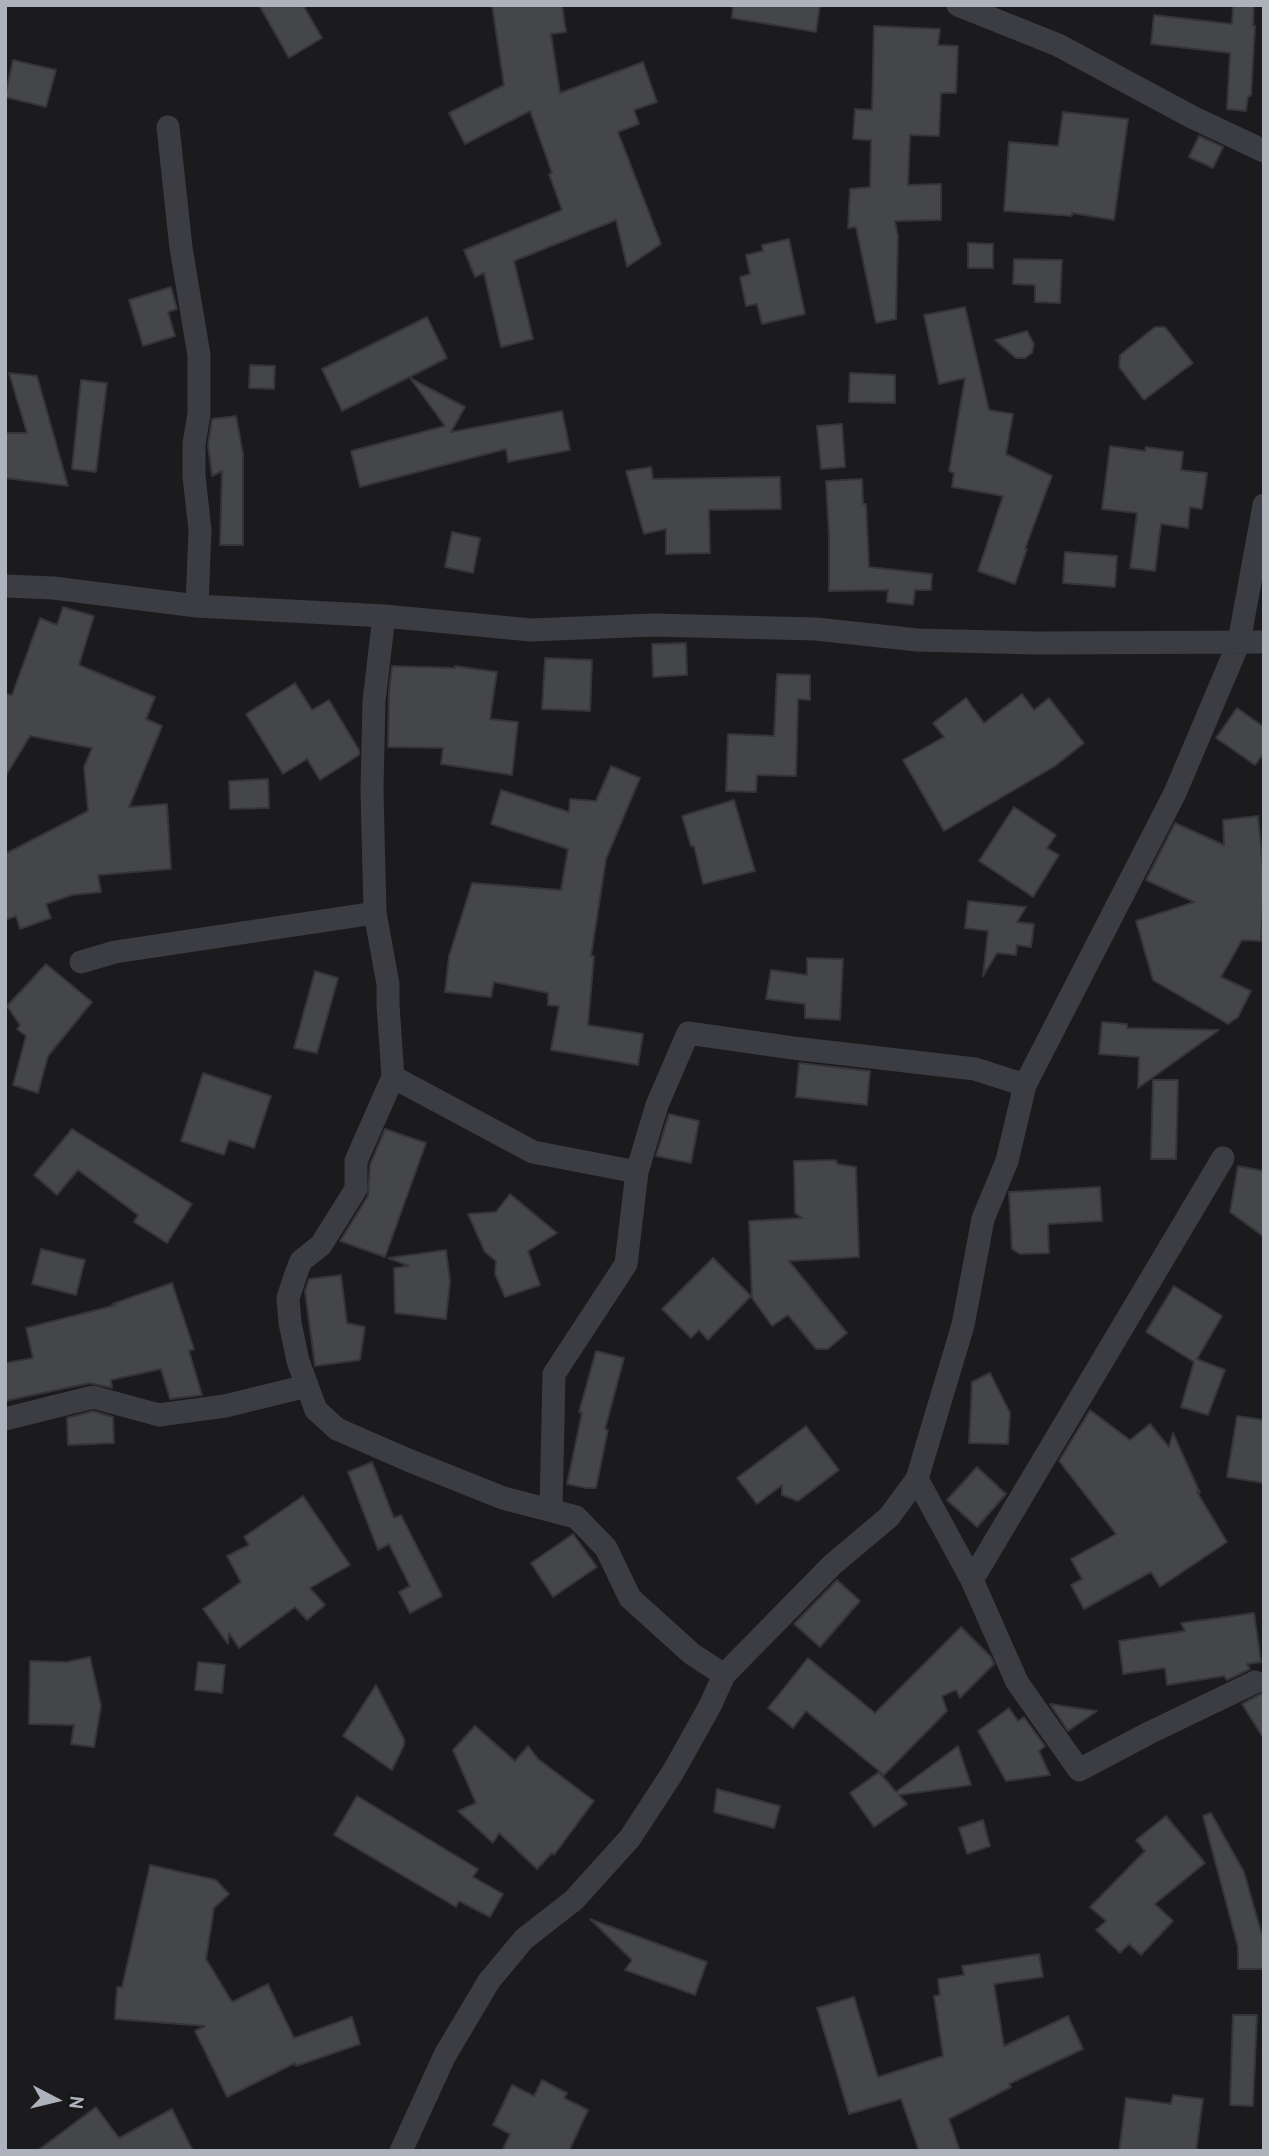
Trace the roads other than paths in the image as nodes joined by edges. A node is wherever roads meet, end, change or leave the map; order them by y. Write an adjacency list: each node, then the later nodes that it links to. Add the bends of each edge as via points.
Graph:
1 (958, 5): 3 (street, via 1058,45)
2 (168, 128): 6 (street, via 199,355 200,414 194,444 200,530)
3 (1264, 151)
4 (1264, 505): 8 (street)
5 (5, 586): 6 (street)
6 (197, 606): 7 (street)
7 (384, 616): 8 (street, via 531,630 653,625 816,629 917,640); 10 (street, via 374,701)
8 (1239, 642): 9 (street); 13 (street, via 1175,793)
9 (1264, 642)
10 (375, 913): 11 (street, via 115,952); 12 (street, via 388,984)
11 (81, 962)
12 (393, 1077): 15 (street, via 533,1152); 16 (street, via 356,1161 356,1189 321,1245 301,1261 288,1298)
13 (1025, 1085): 15 (street, via 975,1069 688,1032 657,1105); 18 (street, via 1007,1161 984,1219 963,1325)
14 (1223, 1158): 20 (street)
15 (637, 1172): 19 (street, via 626,1264 554,1374)
16 (307, 1386): 17 (street, via 225,1406 159,1415 93,1397); 19 (street, via 316,1410 337,1429 491,1493)
17 (5, 1419)
18 (917, 1479): 20 (street); 21 (street, via 889,1517 832,1565)
19 (551, 1510): 21 (street, via 576,1517 606,1548 630,1598 692,1654)
20 (972, 1580): 22 (street, via 1017,1682 1079,1770)
21 (724, 1675): 23 (street, via 673,1772 630,1838 575,1900 524,1940 489,1981 445,2055)
22 (1255, 1682)
23 (401, 2151)

